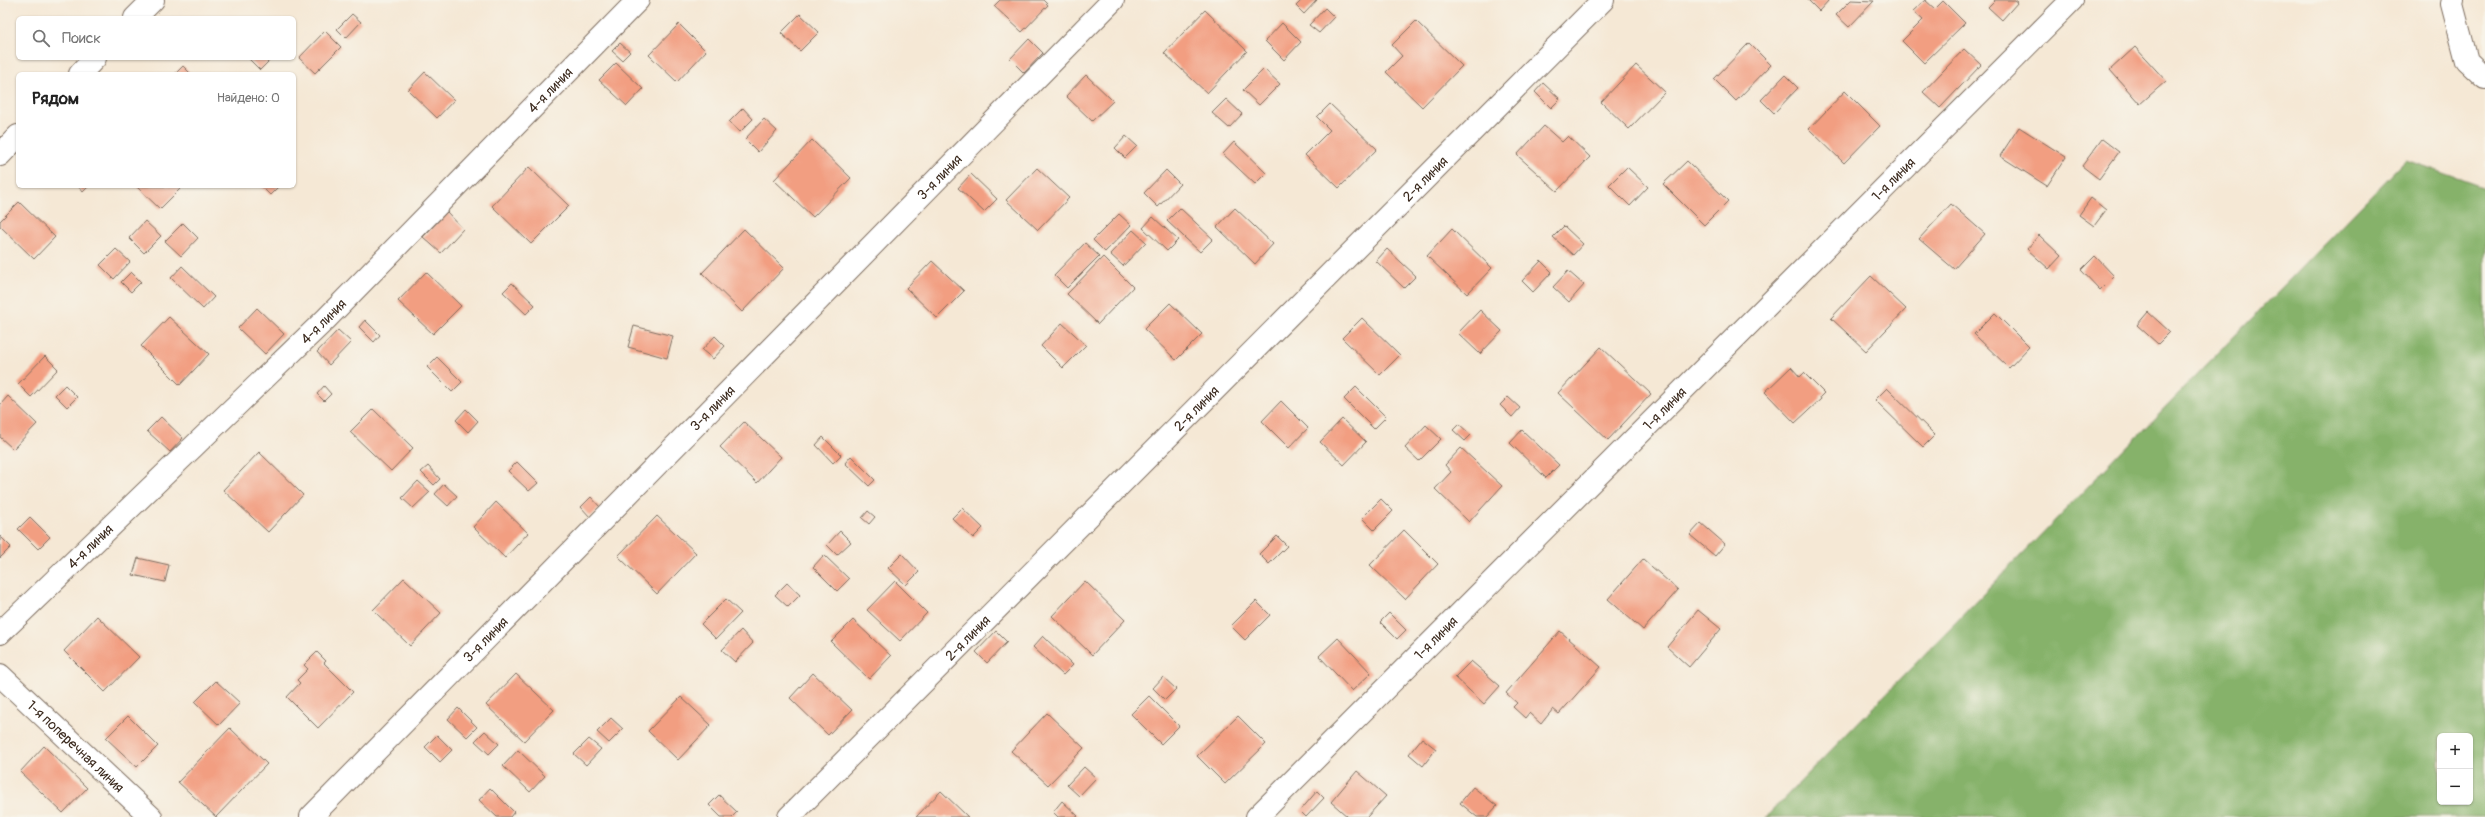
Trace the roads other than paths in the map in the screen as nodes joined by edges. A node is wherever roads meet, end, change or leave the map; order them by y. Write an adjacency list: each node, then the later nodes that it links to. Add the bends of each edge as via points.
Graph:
1 (153, 0): 7 (street)
2 (638, 0): 13 (street, 4-я линия, via 326,319)
3 (1113, 0): 16 (street, 3-я линия)
4 (1603, 0): 17 (street, 2-я линия)
5 (2072, 0): 18 (street, 1-я линия)
6 (2453, 0): 10 (street, via 2467,61)
7 (137, 16)
8 (93, 60): 9 (street)
9 (82, 72)
10 (2485, 78)
11 (16, 138): 12 (street)
12 (0, 155)
13 (0, 633)
14 (0, 675): 15 (street, 1-я поперечная линия)
15 (151, 817)
16 (311, 817)
17 (789, 817)
18 (1257, 817)

